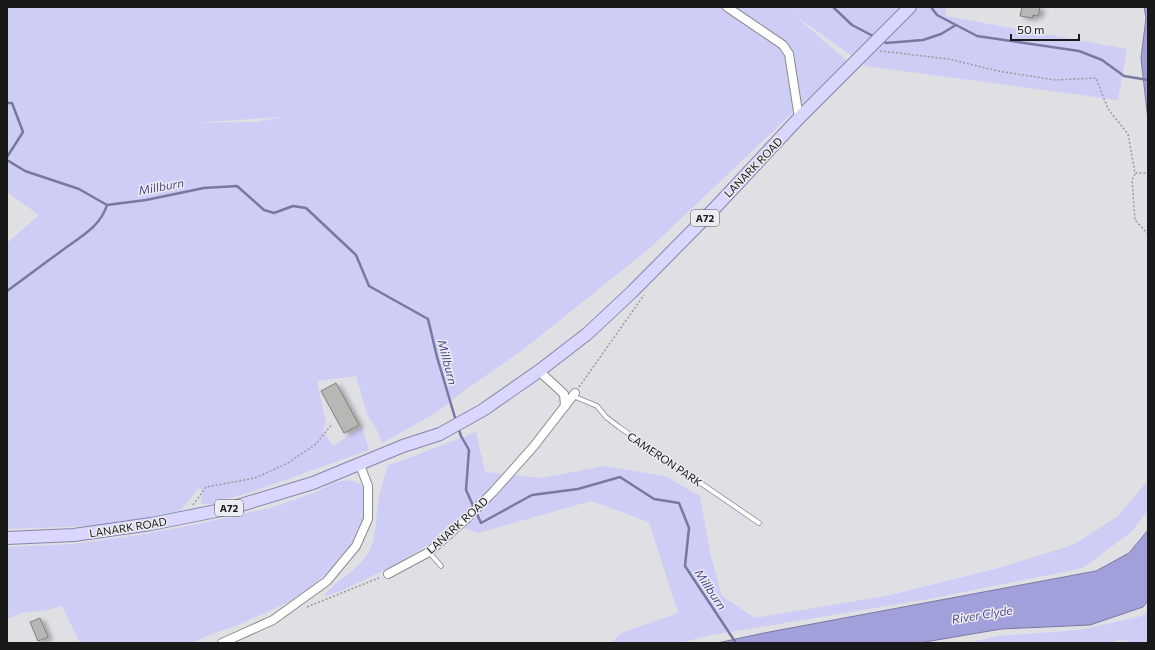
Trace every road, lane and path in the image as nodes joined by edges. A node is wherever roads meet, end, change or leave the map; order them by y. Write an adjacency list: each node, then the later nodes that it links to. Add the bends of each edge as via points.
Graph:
1 (727, 7): 4 (street, via 784,45 789,54)
2 (910, 7): 3 (main road, LANARK ROAD / A72)
3 (871, 46): 4 (main road, LANARK ROAD / A72); 5 (path, via 877,51 949,59 998,71 1055,80 1096,78 1108,109 1128,134)
4 (799, 118): 9 (main road, LANARK ROAD / A72, via 632,292 587,334)
5 (1135, 173): 6 (path); 7 (path, via 1132,180 1135,220)
6 (1148, 174)
7 (1148, 234)
8 (647, 292): 10 (path)
9 (539, 372): 11 (street, via 564,394); 13 (main road, LANARK ROAD / A72, via 483,410 440,434 403,446)
10 (574, 395): 11 (street, LANARK ROAD); 15 (lane, CAMERON PARK, via 597,406 619,427)
11 (565, 406): 17 (street, LANARK ROAD, via 493,492)
12 (332, 424): 14 (path, via 316,444 288,463 255,478 206,487 191,507)
13 (360, 465): 14 (main road, LANARK ROAD / A72, via 277,494); 21 (street, via 368,486 368,519 356,546 327,581 273,620)
14 (192, 516): 16 (main road, LANARK ROAD / A72, via 74,535)
15 (759, 523)
16 (7, 538)
17 (429, 552): 18 (lane); 19 (street, LANARK ROAD)
18 (441, 566)
19 (388, 574): 20 (path)
20 (301, 610)
21 (222, 643)

